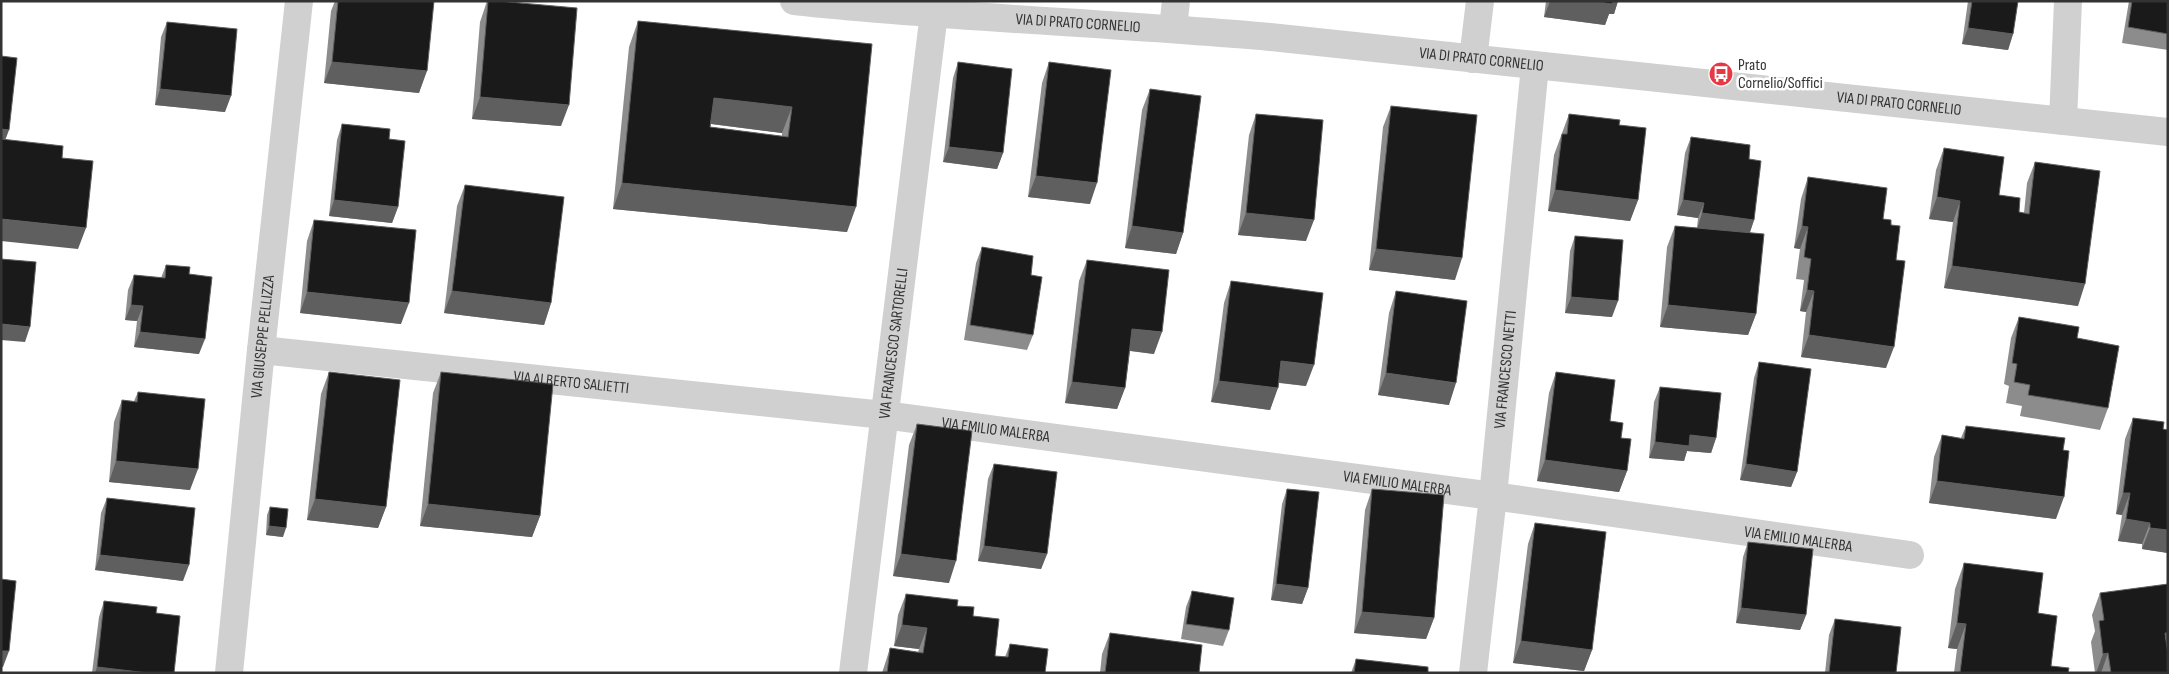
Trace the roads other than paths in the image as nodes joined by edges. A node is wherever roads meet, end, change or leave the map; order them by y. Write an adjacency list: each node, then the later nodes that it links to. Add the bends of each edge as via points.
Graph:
1 (299, 1): 13 (street, VIA GIUSEPPE PELLIZZA)
2 (794, 1): 6 (street, VIA DI PRATO CORNELIO)
3 (1176, 1): 8 (street)
4 (1480, 1): 9 (street)
5 (2068, 1): 11 (street)
6 (828, 3): 7 (street, VIA DI PRATO CORNELIO)
7 (934, 13): 8 (street, VIA DI PRATO CORNELIO); 14 (street, VIA FRANCESCO SARTORELLI)
8 (1173, 28): 9 (street, VIA DI PRATO CORNELIO)
9 (1473, 59): 10 (street, VIA DI PRATO CORNELIO)
10 (1535, 66): 11 (street, VIA DI PRATO CORNELIO); 15 (street, VIA FRANCESCO NETTI)
11 (2064, 121): 12 (street, VIA DI PRATO CORNELIO)
12 (2168, 132)
13 (260, 350): 14 (street, VIA ALBERTO SALIETTI); 17 (street, VIA GIUSEPPE PELLIZZA)
14 (884, 416): 15 (street, VIA EMILIO MALERBA); 18 (street, VIA FRANCESCO SARTORELLI)
15 (1493, 496): 16 (street, VIA EMILIO MALERBA); 19 (street, VIA FRANCESCO NETTI)
16 (1910, 555)
17 (229, 673)
18 (854, 673)
19 (1473, 673)

